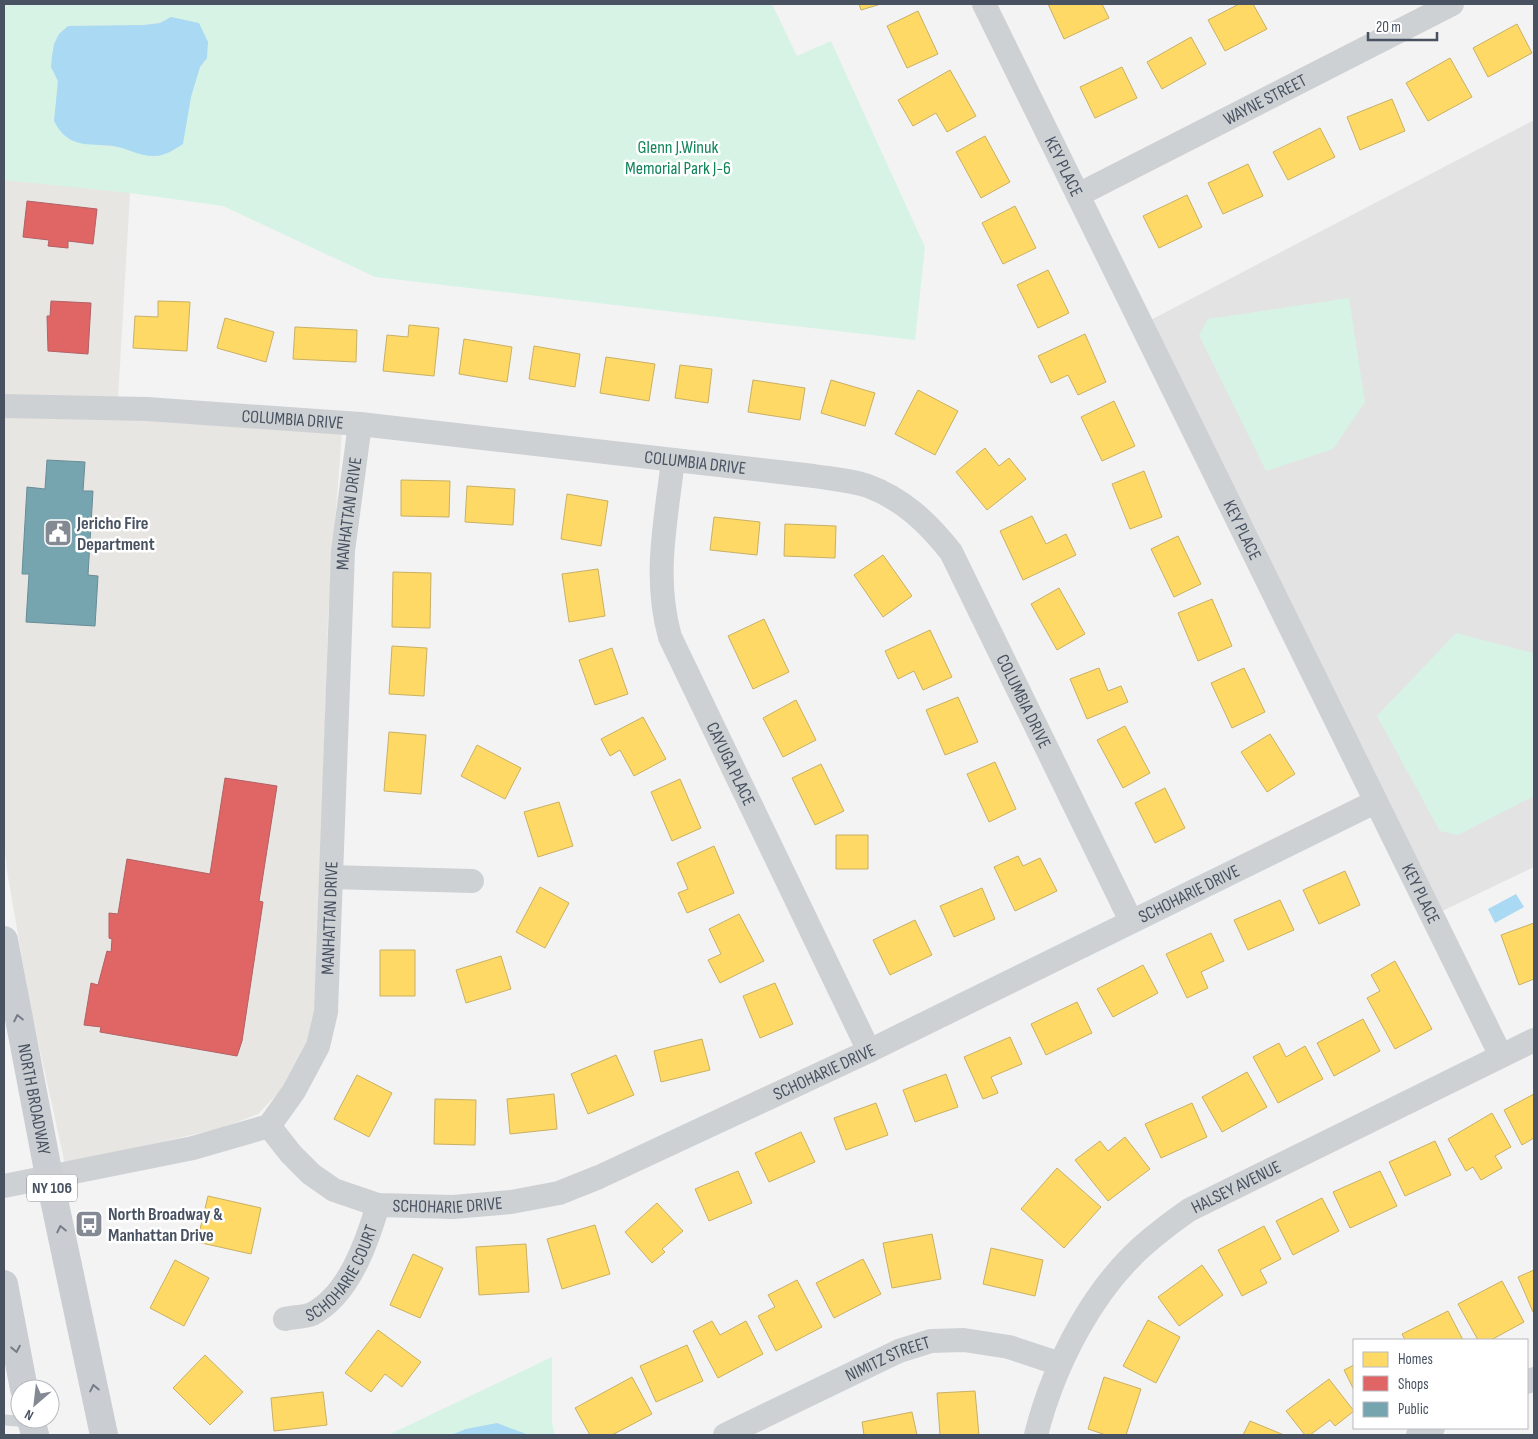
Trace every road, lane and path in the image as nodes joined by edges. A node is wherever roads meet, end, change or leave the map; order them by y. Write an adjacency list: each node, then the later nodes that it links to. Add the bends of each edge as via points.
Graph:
1 (984, 4): 3 (street, KEY PLACE)
2 (1440, 6): 3 (street, WAYNE STREET)
3 (1078, 195): 7 (street, KEY PLACE)
4 (4, 406): 5 (street, COLUMBIA DRIVE, via 147,409)
5 (360, 424): 6 (street, COLUMBIA DRIVE); 8 (street, MANHATTAN DRIVE, via 343,551)
6 (673, 460): 10 (street, COLUMBIA DRIVE, via 814,476 867,486 901,502 931,526 951,552 965,579); 13 (street, CAYUGA PLACE, via 660,576 662,611 670,637)
7 (1375, 802): 10 (street, SCHOHARIE DRIVE); 14 (street, KEY PLACE)
8 (331, 877): 9 (street); 15 (street, MANHATTAN DRIVE, via 326,1012 318,1046 294,1091)
9 (472, 881)
10 (1131, 921): 13 (street, SCHOHARIE DRIVE)
11 (4, 940): 16 (main road, NORTH BROADWAY / NY 106, one-way to 11)
12 (1534, 1040): 14 (street, HALSEY AVENUE)
13 (869, 1051): 18 (street, SCHOHARIE DRIVE, via 616,1169 559,1192 511,1202 452,1207)
14 (1501, 1056): 21 (street, HALSEY AVENUE, via 1189,1210 1151,1238 1126,1263 1091,1307)
15 (269, 1126): 16 (street, via 193,1148); 18 (street, SCHOHARIE DRIVE, via 311,1174 334,1190)
16 (49, 1176): 17 (street); 24 (main road, NORTH BROADWAY / NY 106, one-way to 16)
17 (4, 1186)
18 (378, 1205): 20 (street, SCHOHARIE COURT, via 369,1235 349,1277 312,1314)
19 (4, 1284): 22 (main road, one-way to 22)
20 (285, 1319)
21 (1060, 1364): 25 (street, NIMITZ STREET, via 1010,1347 964,1340 931,1341 899,1351); 26 (street, HALSEY AVENUE)
22 (22, 1379)
23 (1431, 1429): 27 (street)
24 (104, 1435)
25 (725, 1435)
26 (1036, 1435)
27 (1418, 1435)

